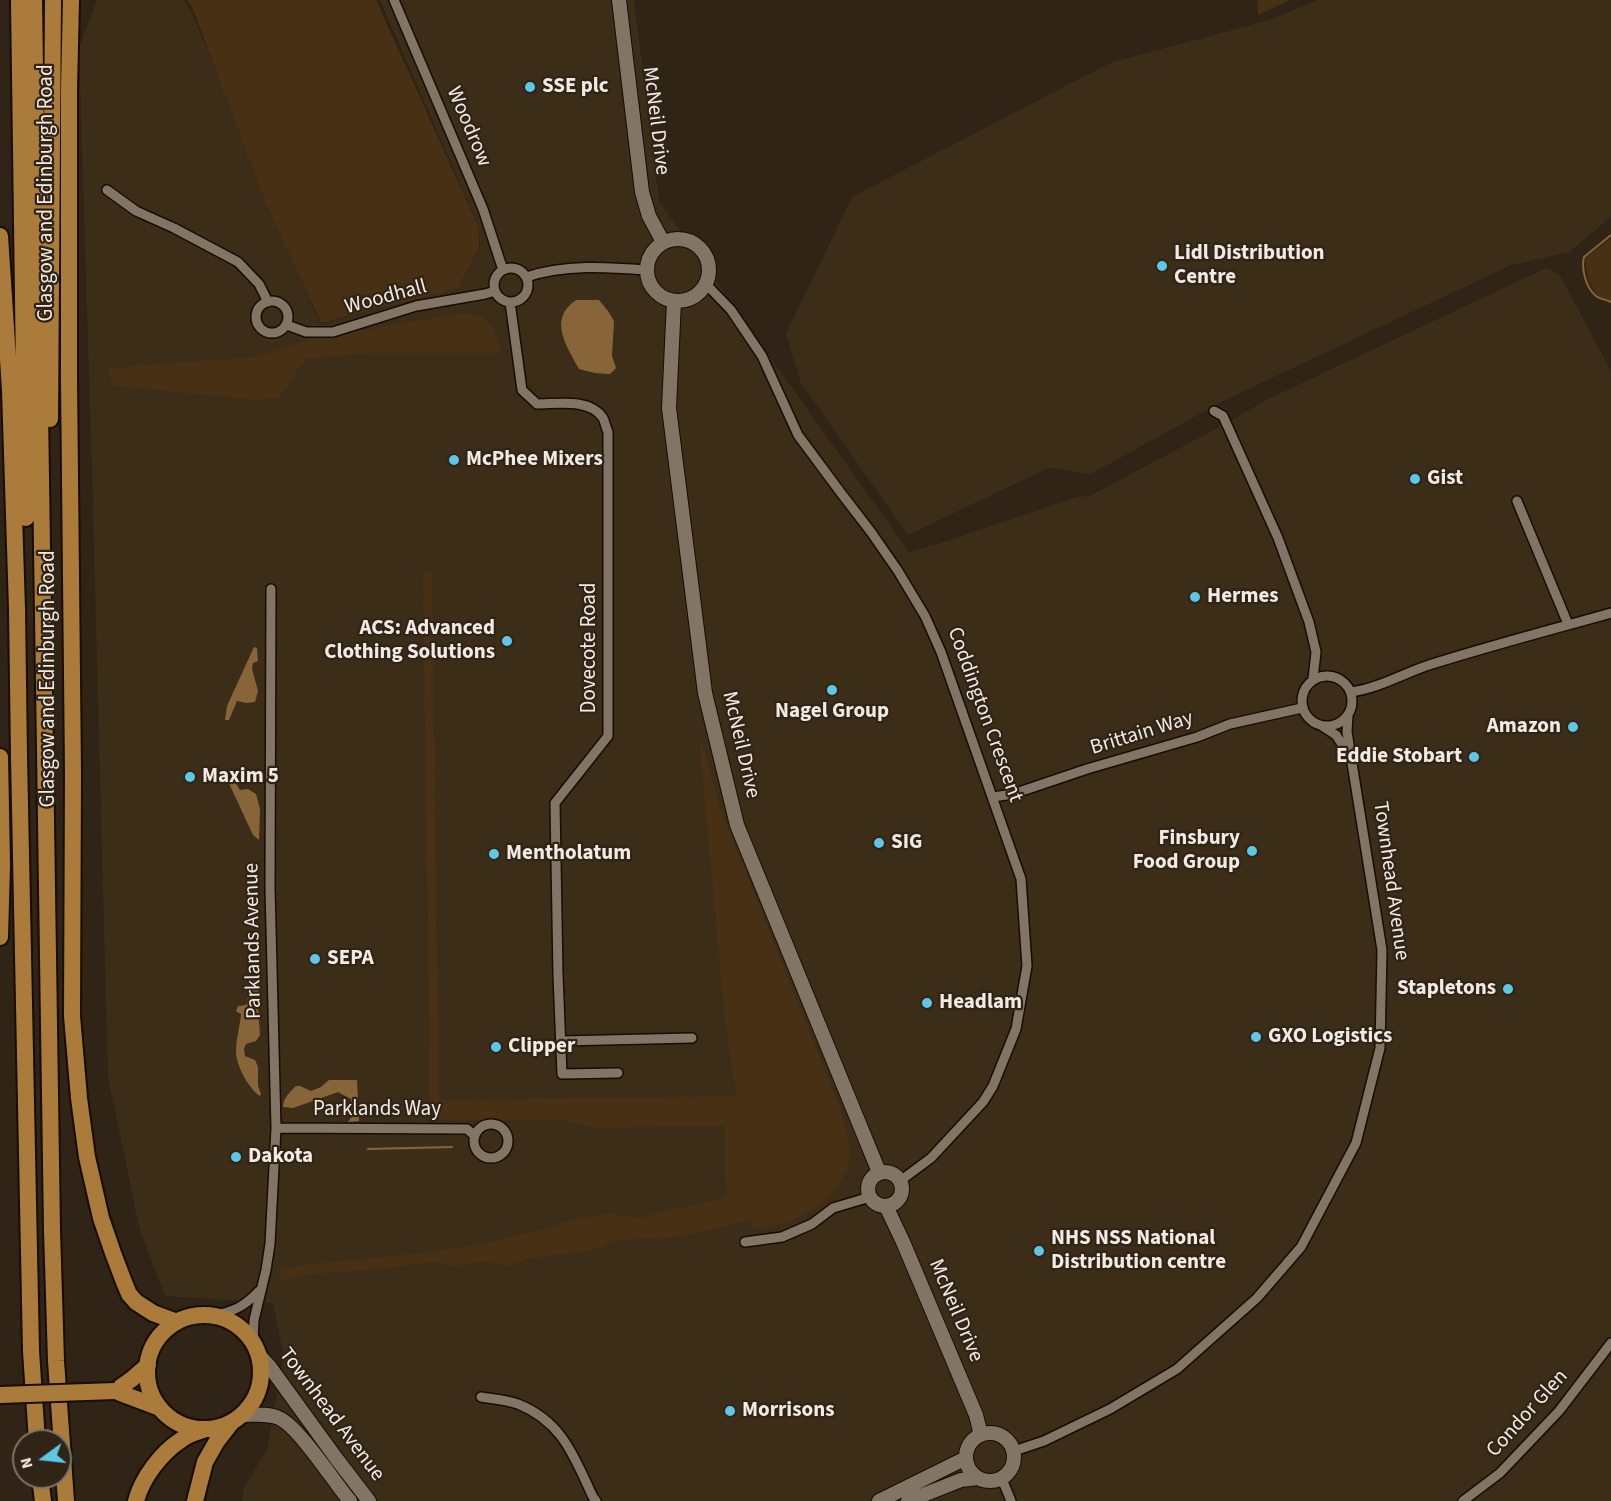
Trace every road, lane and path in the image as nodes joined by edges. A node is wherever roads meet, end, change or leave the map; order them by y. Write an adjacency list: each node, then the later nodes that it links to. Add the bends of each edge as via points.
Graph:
1 (19, 0): 38 (highway, via 28,664)
2 (34, 0): 9 (highway)
3 (46, 0): 9 (highway, via 42,192)
4 (53, 0): 36 (highway)
5 (71, 0): 51 (highway, Glasgow and Edinburgh Road, via 72,1016 87,1157 101,1218 129,1294 153,1313)
6 (394, 0): 12 (street, Woodrow, via 483,209)
7 (619, 0): 11 (street, McNeil Drive, via 642,192)
8 (107, 190): 18 (street, via 136,211 238,262 259,284)
9 (36, 226): 36 (highway)
10 (0, 236): 38 (highway, via 12,439)
11 (663, 242): 13 (street, via 651,254); 15 (street, via 684,239 703,251 709,267)
12 (503, 270): 14 (street, via 513,268); 16 (street, via 496,278)
13 (647, 270): 14 (street, via 572,268); 17 (street, via 658,294)
14 (527, 278): 19 (street, via 524,296)
15 (706, 284): 17 (street, via 693,298); 35 (street, Coddington Crescent, via 731,310 762,356 798,435 871,532 925,616)
16 (495, 291): 19 (street); 20 (street, Woodhall, via 416,306 333,332 306,332)
17 (674, 301): 44 (street, McNeil Drive, via 669,408 705,693 737,825)
18 (268, 302): 20 (street, via 285,308); 20 (street, Woodhall, via 257,312 260,328 274,333)
19 (510, 302): 40 (street, Dovecote Road, via 522,390 537,405 579,404 595,410 608,432 608,736 555,803)
20 (287, 324)
21 (1214, 411): 26 (street, via 1224,416 1278,538 1310,622)
22 (1517, 501): 25 (street)
23 (271, 589): 42 (street, Parklands Avenue, via 270,865)
24 (1611, 613): 25 (street)
25 (1568, 624): 29 (street)
26 (1316, 652): 27 (street); 28 (street)
27 (1328, 675): 28 (street); 29 (street, via 1342,680)
28 (1313, 679): 30 (street, via 1304,690)
29 (1351, 692): 31 (street, via 1352,708)
30 (1302, 708): 32 (street); 35 (street, Brittain Way, via 1230,724 1013,794)
31 (1348, 715): 32 (street, via 1336,725); 34 (street, Townhead Avenue)
32 (1320, 726): 34 (street, Townhead Avenue, via 1336,735)
33 (0, 757): 37 (highway)
34 (1351, 759): 63 (street, Townhead Avenue, via 1382,950 1380,1048 1356,1143 1301,1247 1248,1305 1177,1369 1110,1409)
35 (993, 797): 45 (street, Coddington Crescent, via 1021,879 1027,966 1016,1029 983,1102 931,1158)
36 (47, 810): 67 (highway, via 52,1230)
37 (0, 938)
38 (24, 959): 60 (highway, via 31,1351)
39 (692, 1038): 40 (street)
40 (561, 1041): 41 (street, Dovecote Road, via 562,1074)
41 (618, 1073)
42 (276, 1128): 43 (street, Parklands Way, via 467,1129); 49 (street, Parklands Avenue, via 270,1244)
43 (475, 1136)
44 (879, 1172): 45 (street, via 894,1174); 46 (street, via 869,1181)
45 (900, 1181): 47 (street, Coddington Crescent, via 899,1199)
46 (870, 1197): 47 (street, via 876,1204); 48 (street, via 833,1208 812,1224 782,1237)
47 (886, 1206): 62 (street, McNeil Drive, via 976,1415)
48 (745, 1242)
49 (261, 1290): 50 (street, via 242,1307); 53 (street, Parklands Avenue, via 254,1320)
50 (213, 1316): 51 (highway, via 194,1316); 53 (highway, via 236,1325)
51 (177, 1322): 54 (highway, via 154,1345)
52 (1611, 1343): 76 (street, Condor Glen, via 1559,1411 1500,1473)
53 (256, 1349): 59 (highway, via 261,1366 259,1388 249,1407); 71 (street, Townhead Avenue)
54 (148, 1365): 55 (highway); 58 (highway, via 149,1388)
55 (115, 1391): 56 (highway, bridge); 58 (highway)
56 (0, 1395)
57 (481, 1397): 72 (street, via 517,1404 552,1426 569,1446)
58 (160, 1408): 61 (highway, via 179,1424)
59 (236, 1419): 61 (highway); 69 (highway, via 205,1462); 70 (street, Townhead Avenue, via 266,1415 288,1424)
60 (36, 1429)
61 (202, 1430): 68 (highway, via 168,1450 150,1471)
62 (981, 1435): 63 (street, via 1005,1437); 64 (street, via 970,1444)
63 (1014, 1451): 66 (street, via 1013,1467)
64 (966, 1458): 65 (street, via 971,1473); 73 (street)
65 (978, 1478): 66 (street, via 994,1482); 74 (street, via 962,1480)
66 (1002, 1479): 75 (street)
67 (66, 1501)
68 (136, 1501)
69 (195, 1501)
70 (350, 1501)
71 (369, 1501)
72 (596, 1501)
73 (879, 1501)
74 (908, 1501)
75 (1011, 1501)
76 (1463, 1501)

